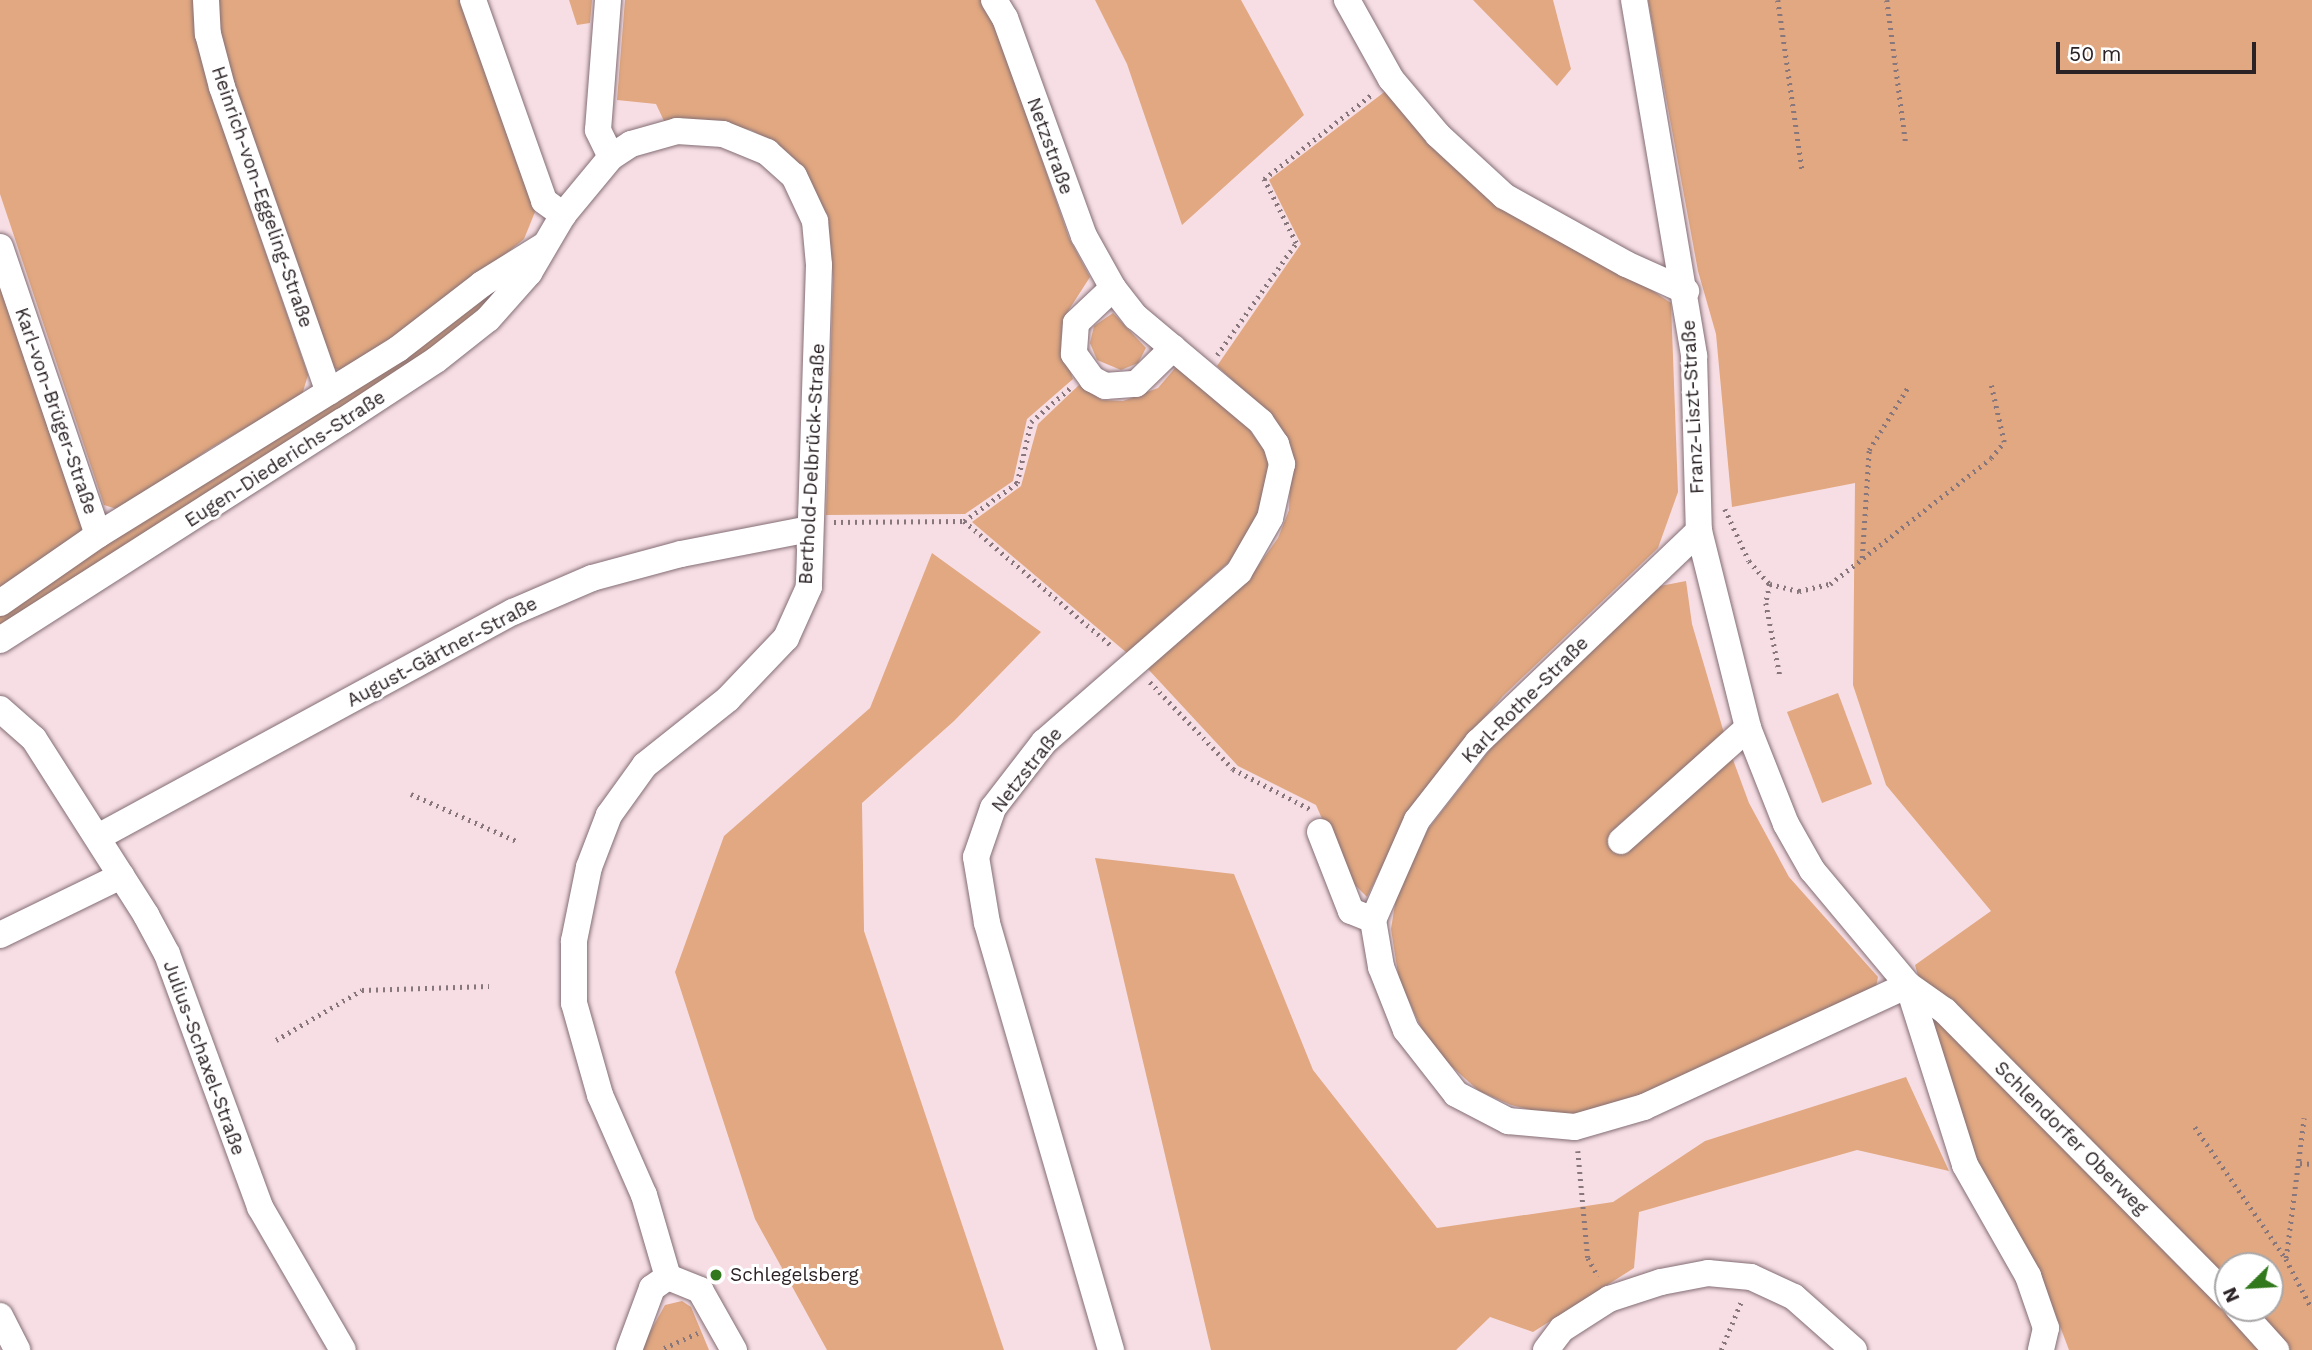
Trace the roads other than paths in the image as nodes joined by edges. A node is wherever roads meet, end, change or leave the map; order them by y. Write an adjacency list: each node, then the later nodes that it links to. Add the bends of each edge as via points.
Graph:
1 (206, 0): 14 (street, Heinrich-von-Eggeling-Straße, via 208,34 222,87)
2 (474, 0): 8 (street, via 544,201)
3 (608, 0): 7 (street, via 598,130)
4 (994, 0): 11 (street, Netzstraße, via 1005,18 1084,236)
5 (1347, 0): 12 (street, via 1391,79 1438,135 1504,196 1626,264)
6 (1634, 0): 12 (street, Franz-Liszt-Straße)
7 (611, 157): 8 (street, Eugen-Diederichs-Straße); 15 (street, Berthold-Delbrück-Straße, via 631,144 677,131 723,134 767,152 794,176 815,221 819,265)
8 (563, 215): 9 (street, Eugen-Diederichs-Straße)
9 (543, 246): 14 (street, Eugen-Diederichs-Straße, via 516,260 398,349); 19 (street, Eugen-Diederichs-Straße, via 529,273 488,319 436,360)
10 (0, 247): 17 (street, Karl-von-Brüger-Straße)
11 (1113, 288): 13 (street, Netzstraße, via 1136,317); 13 (street, via 1076,323 1074,354 1091,379 1105,386 1136,384)
12 (1686, 291): 16 (street, Franz-Liszt-Straße, via 1694,356)
13 (1173, 348): 37 (street, Netzstraße, via 1261,422 1276,444 1282,464 1270,518 1238,572 1122,654 1044,742 993,808 976,857 987,923)
14 (329, 392): 17 (street, Eugen-Diederichs-Straße)
15 (810, 529): 23 (street, August-Gärtner-Straße, via 681,554 592,578 513,612); 29 (street, Berthold-Delbrück-Straße, via 809,587 786,638 728,699 645,765 609,815 589,867 574,941 578,1016 600,1095 645,1195)
16 (1699, 531): 21 (street, Franz-Liszt-Straße); 26 (street, Karl-Rothe-Straße, via 1478,742 1417,820)
17 (98, 535): 18 (street, Eugen-Diederichs-Straße)
18 (0, 603)
19 (0, 640)
20 (0, 709): 23 (street, Julius-Schaxel-Straße, via 34,739)
21 (1748, 728): 24 (street); 28 (street, Franz-Liszt-Straße, via 1786,824 1812,870)
22 (1320, 832): 26 (street, via 1351,911)
23 (98, 837): 25 (street, Julius-Schaxel-Straße)
24 (1621, 841)
25 (121, 876): 27 (street); 34 (street, Julius-Schaxel-Straße, via 167,954 261,1208)
26 (1373, 920): 28 (street, via 1381,967 1406,1030 1456,1094 1508,1121 1575,1127 1644,1107)
27 (0, 935)
28 (1908, 985): 30 (street, Schlendorfer Oberweg, via 1945,1011); 40 (street, via 1965,1165 2032,1289 2046,1328)
29 (668, 1277): 35 (street, via 652,1288); 36 (street, via 700,1290)
30 (2214, 1283)
31 (0, 1316): 33 (street)
32 (2251, 1322): 41 (street)
33 (17, 1350)
34 (343, 1350)
35 (629, 1350)
36 (734, 1350)
37 (1111, 1350)
38 (1546, 1350): 39 (street, via 1562,1329 1609,1299 1708,1273 1751,1277 1794,1297)
39 (1854, 1350)
40 (2041, 1350)
41 (2276, 1350)

